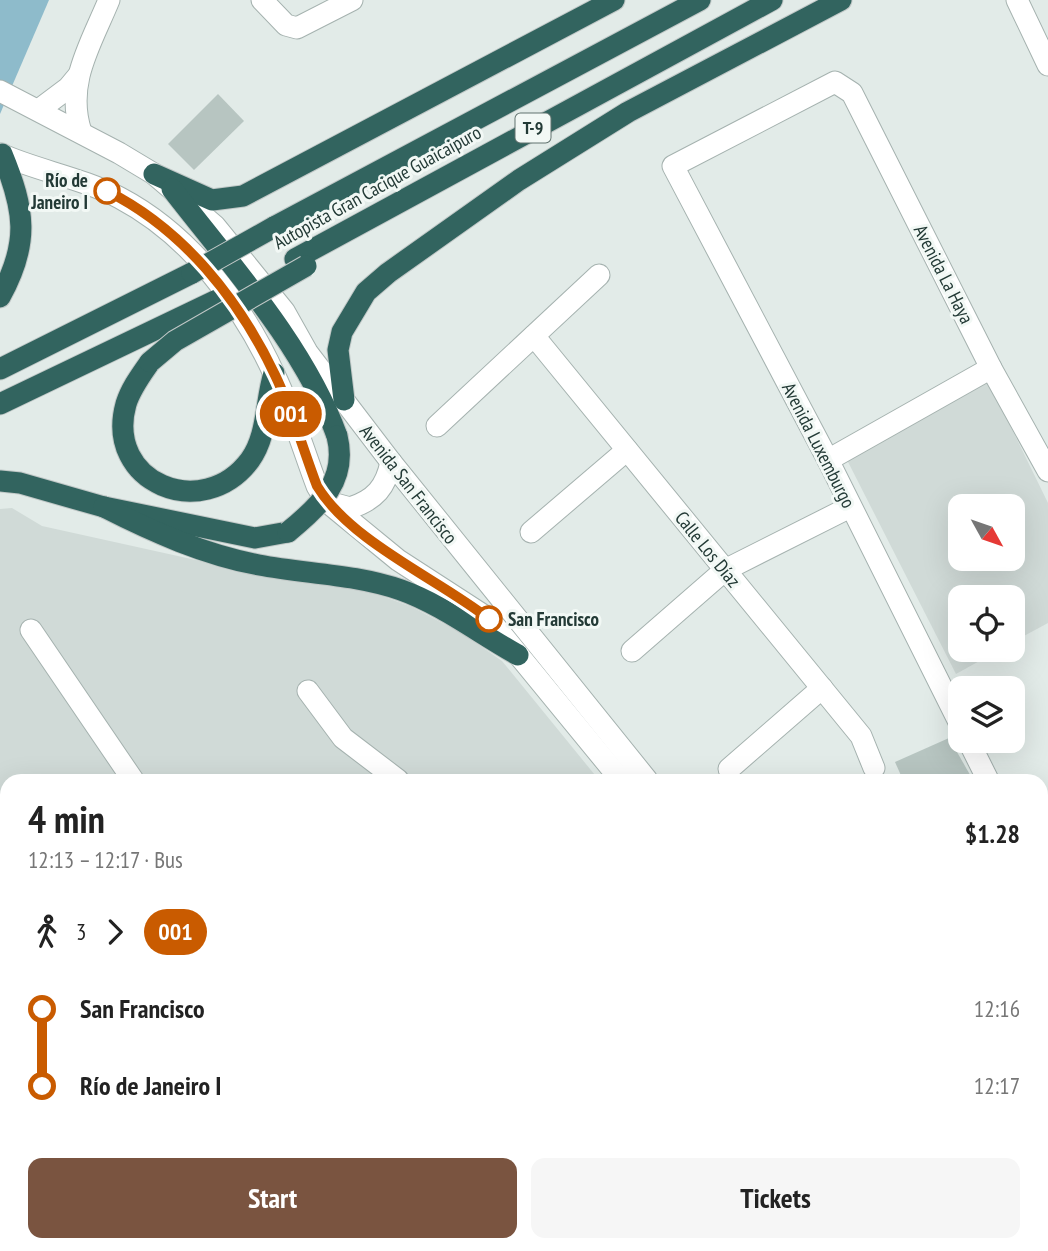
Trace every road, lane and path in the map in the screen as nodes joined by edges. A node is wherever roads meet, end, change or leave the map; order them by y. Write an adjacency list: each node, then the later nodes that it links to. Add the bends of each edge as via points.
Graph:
1 (109, 0): 10 (street)
2 (262, 0): 3 (street, via 286,25 296,28)
3 (352, 0)
4 (614, 0): 16 (highway, via 243,195 212,200)
5 (700, 0): 23 (highway, Autopista Gran Cacique Guaicaipuro / T-9, bridge, via 192,273)
6 (772, 0): 18 (highway, Autopista Gran Cacique Guaicaipuro / T-9, via 383,211)
7 (841, 0): 25 (highway, via 628,113 519,180 388,273 366,292 342,332 338,350)
8 (1017, 0): 9 (street)
9 (1048, 65)
10 (78, 76): 12 (street); 13 (street, via 74,107)
11 (0, 91): 12 (street, Avenida San Francisco)
12 (40, 109): 13 (street, Avenida San Francisco)
13 (81, 132): 16 (street, Avenida San Francisco)
14 (1, 154): 20 (highway, via 17,194 23,228 18,259); 24 (street, via 93,184 166,228 219,284)
15 (673, 166): 22 (street, Avenida La Haya, via 835,82 852,93); 29 (street, Avenida Luxemburgo)
16 (154, 174): 17 (street, Avenida San Francisco)
17 (172, 189): 25 (street, Avenida San Francisco, via 224,236 284,311 307,352); 34 (highway, bridge, via 262,306 325,402 342,454 339,474 321,502 288,532 255,537)
18 (300, 262): 24 (highway, bridge, via 175,341 150,362 127,401 123,434 129,454 142,473 179,492 220,485 251,459 263,434); 26 (highway, Autopista Gran Cacique Guaicaipuro / T-9)
19 (599, 275): 21 (street)
20 (0, 297)
21 (534, 336): 27 (street); 28 (street, Calle Los Díaz)
22 (991, 368): 29 (street); 31 (street, Avenida La Haya)
23 (0, 369)
24 (274, 373): 33 (street)
25 (344, 400): 30 (street, Avenida San Francisco)
26 (0, 404)
27 (437, 426)
28 (626, 450): 36 (street); 37 (street, Calle Los Díaz)
29 (828, 460): 35 (street, Avenida Luxemburgo)
30 (390, 462): 33 (street, via 383,487 374,497 350,508); 50 (street, Avenida San Francisco)
31 (1048, 471)
32 (0, 481): 34 (highway)
33 (326, 501): 40 (street, via 398,560 489,619)
34 (104, 507): 40 (highway, via 212,553 259,565 354,576 404,591)
35 (850, 507): 37 (street); 43 (street, Avenida Luxemburgo)
36 (531, 532)
37 (725, 570): 39 (street); 41 (street, Calle Los Díaz)
38 (31, 630): 47 (street)
39 (632, 651)
40 (518, 655): 49 (street)
41 (822, 688): 45 (street, Calle Los Díaz, via 861,736); 46 (street)
42 (308, 691): 48 (street, via 343,738)
43 (948, 700)
44 (974, 753): 51 (street)
45 (874, 768)
46 (729, 769)
47 (129, 774)
48 (390, 774)
49 (616, 774)
50 (642, 774)
51 (985, 774)

